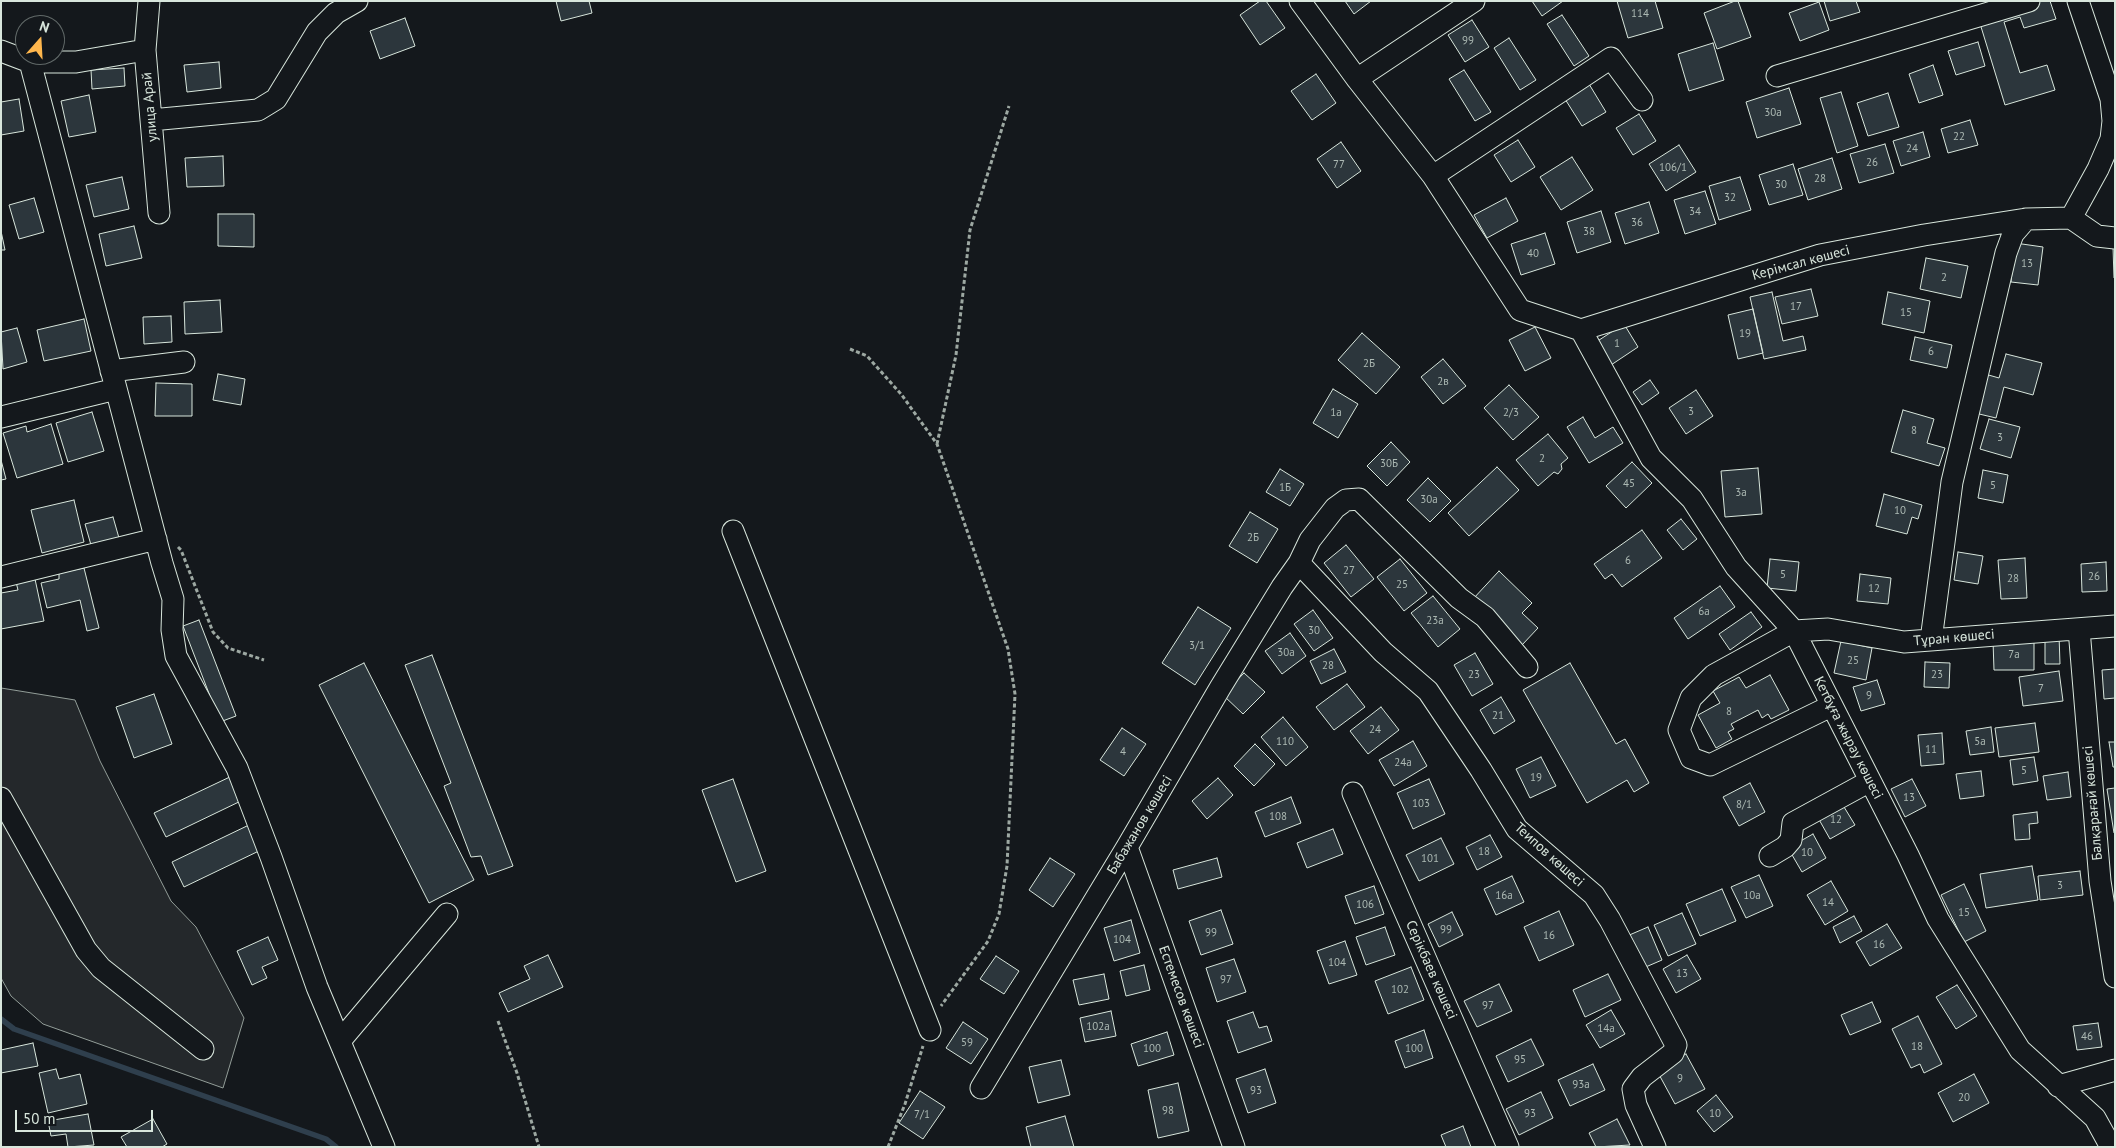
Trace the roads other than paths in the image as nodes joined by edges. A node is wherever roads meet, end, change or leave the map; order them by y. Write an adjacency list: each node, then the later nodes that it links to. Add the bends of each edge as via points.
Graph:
1 (149, 1): 7 (street, улица Арай)
2 (357, 1): 15 (street, via 336,13 317,32 276,99 258,110)
3 (1300, 1): 13 (street)
4 (1474, 1): 13 (street)
5 (2029, 1): 12 (street)
6 (2078, 1): 18 (street, via 2112,99 2113,121 2111,139)
7 (145, 50): 10 (street); 15 (street, улица Арай)
8 (1, 51): 9 (street)
9 (15, 56)
10 (65, 62)
11 (31, 65): 23 (street)
12 (1777, 76)
13 (1357, 79): 16 (street)
14 (1642, 100): 16 (street, via 1611,58)
15 (151, 120): 17 (street, улица Арай)
16 (1433, 176): 21 (street, via 1520,310)
17 (159, 213)
18 (2071, 218): 19 (street, Керімсал көшесі); 20 (street, via 2097,236)
19 (2026, 219): 21 (street, Керімсал көшесі, via 1820,255); 32 (street, via 2014,234 2006,253 1952,482)
20 (2115, 238)
21 (1581, 330): 31 (street, Кетбұға жырау көшесі, via 1651,458 1692,499 1736,567)
22 (184, 362): 23 (street)
23 (114, 380): 24 (street); 26 (street)
24 (1, 417)
25 (733, 531): 42 (street)
26 (156, 539): 28 (street); 43 (street, via 173,599 172,630 176,656 237,768)
27 (1299, 563): 33 (street, Бабажанов көшесі, via 1310,540 1335,508 1346,500 1359,499 1459,598 1485,617); 38 (street, Бабажанов көшесі, via 1220,688); 51 (street, Теипов көшесі, via 1383,652 1428,691 1517,829 1594,895 1610,920 1676,1045 1673,1053 1642,1076 1633,1089 1636,1105)
28 (1, 577)
29 (2115, 626): 30 (street, Тұран көшесі)
30 (2078, 628): 32 (street, Тұран көшесі); 41 (street, Балқарағай көшесі, via 2100,881)
31 (1794, 631): 32 (street, Тұран көшесі, via 1828,629 1904,642); 34 (street, Кетбұға жырау көшесі); 34 (street, via 1714,674 1691,698 1679,730 1691,758 1710,765)
32 (1931, 640)
33 (1527, 667)
34 (1831, 706): 35 (street, Кетбұға жырау көшесі)
35 (1870, 781): 39 (street, via 1793,823 1791,840); 46 (street, Кетбұға жырау көшесі, via 1938,919 2020,1050)
36 (1353, 793): 50 (street, Серікбаев көшесі)
37 (1, 798): 44 (street, via 86,950 101,968)
38 (1127, 847): 47 (street, Бабажанов көшесі); 49 (street, Естемесов көшесі)
39 (1770, 856)
40 (447, 914): 43 (street)
41 (2115, 977)
42 (930, 1030)
43 (340, 1041): 48 (street)
44 (203, 1049)
45 (2115, 1070): 46 (street)
46 (2058, 1086): 52 (street, Кетбұға жырау көшесі, via 2095,1118)
47 (982, 1088)
48 (384, 1147)
49 (1234, 1147)
50 (1508, 1147)
51 (1655, 1147)
52 (2111, 1147)

